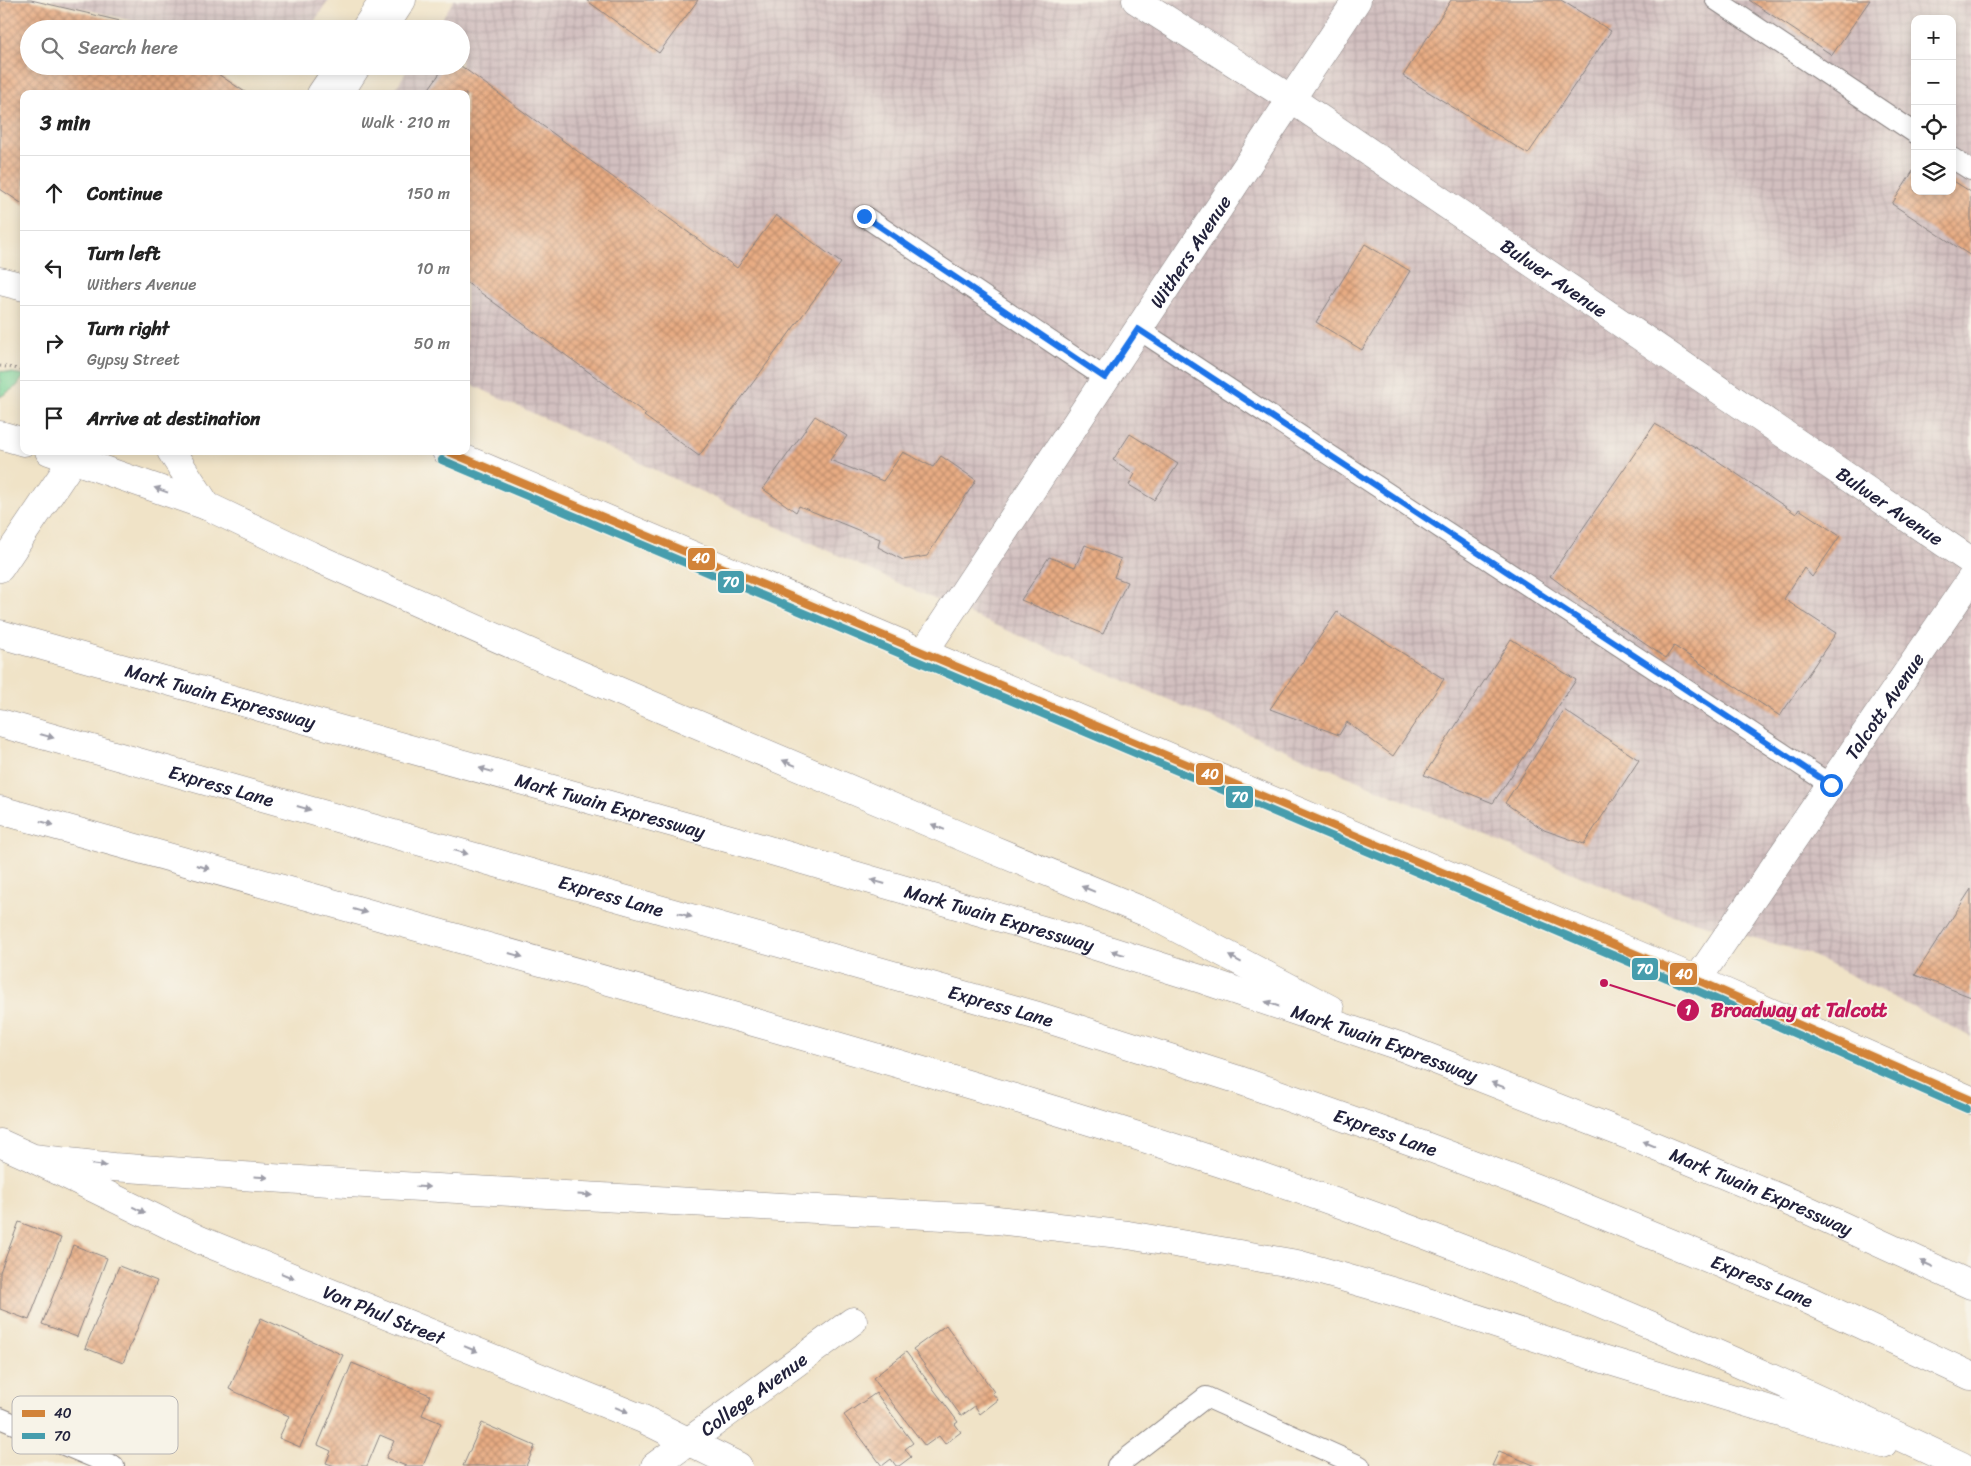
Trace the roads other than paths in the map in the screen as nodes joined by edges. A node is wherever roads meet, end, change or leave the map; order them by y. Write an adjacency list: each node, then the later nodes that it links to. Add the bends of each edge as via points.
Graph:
1 (384, 0): 6 (main road)
2 (402, 0): 7 (main road)
3 (1136, 0): 12 (main road, Bulwer Avenue)
4 (1357, 0): 12 (main road, Withers Avenue)
5 (1716, 0): 13 (lane)
6 (371, 20)
7 (389, 20)
8 (334, 75): 10 (main road)
9 (352, 75): 11 (main road)
10 (324, 90)
11 (342, 90)
12 (1291, 99): 19 (main road, Withers Avenue); 28 (main road, Bulwer Avenue)
13 (1911, 130)
14 (1956, 161): 15 (lane)
15 (1971, 170)
16 (864, 216): 20 (lane)
17 (0, 281): 18 (main road)
18 (20, 287)
19 (1138, 329): 20 (main road, Withers Avenue); 34 (lane)
20 (1105, 378): 32 (main road, Withers Avenue)
21 (0, 435): 22 (main road)
22 (20, 441)
23 (66, 455): 29 (main road, via 26,529)
24 (70, 455): 27 (main road, one-way to 24)
25 (174, 455): 27 (main road)
26 (456, 455): 32 (main road)
27 (207, 506): 37 (main road, one-way to 27, via 1150,914 574,672)
28 (1971, 561)
29 (0, 568)
30 (1971, 579): 34 (main road, Talcott Avenue)
31 (0, 634): 37 (main road, Mark Twain Expressway, one-way to 31, via 1070,938)
32 (924, 652): 36 (main road)
33 (0, 723): 43 (main road, Express Lane, one-way to 43, via 1029,1013 1236,1079 1552,1194 1802,1297)
34 (1831, 785): 36 (main road, Talcott Avenue)
35 (0, 810): 54 (main road, one-way to 54, via 826,1043 1225,1164 1351,1207 1602,1305)
36 (1697, 980): 38 (main road)
37 (1402, 1047): 41 (main road, Mark Twain Expressway, one-way to 37, via 1799,1206)
38 (1971, 1100)
39 (0, 1143): 40 (main road, Von Phul Street)
40 (33, 1158): 46 (main road, Von Phul Street, one-way to 46, via 200,1240 643,1419); 53 (main road, one-way to 53, via 329,1182 980,1218 1128,1235 1297,1264 1412,1296 1590,1355)
41 (1971, 1285)
42 (853, 1321): 46 (main road, College Avenue)
43 (1971, 1376)
44 (0, 1418): 45 (lane)
45 (12, 1423)
46 (689, 1441): 49 (main road, College Avenue); 50 (main road, Von Phul Street)
47 (86, 1454): 48 (lane)
48 (114, 1466)
49 (655, 1466)
50 (738, 1466)
51 (1117, 1466): 52 (lane, via 1206,1397)
52 (1360, 1466)
53 (1956, 1466)
54 (1962, 1466)

